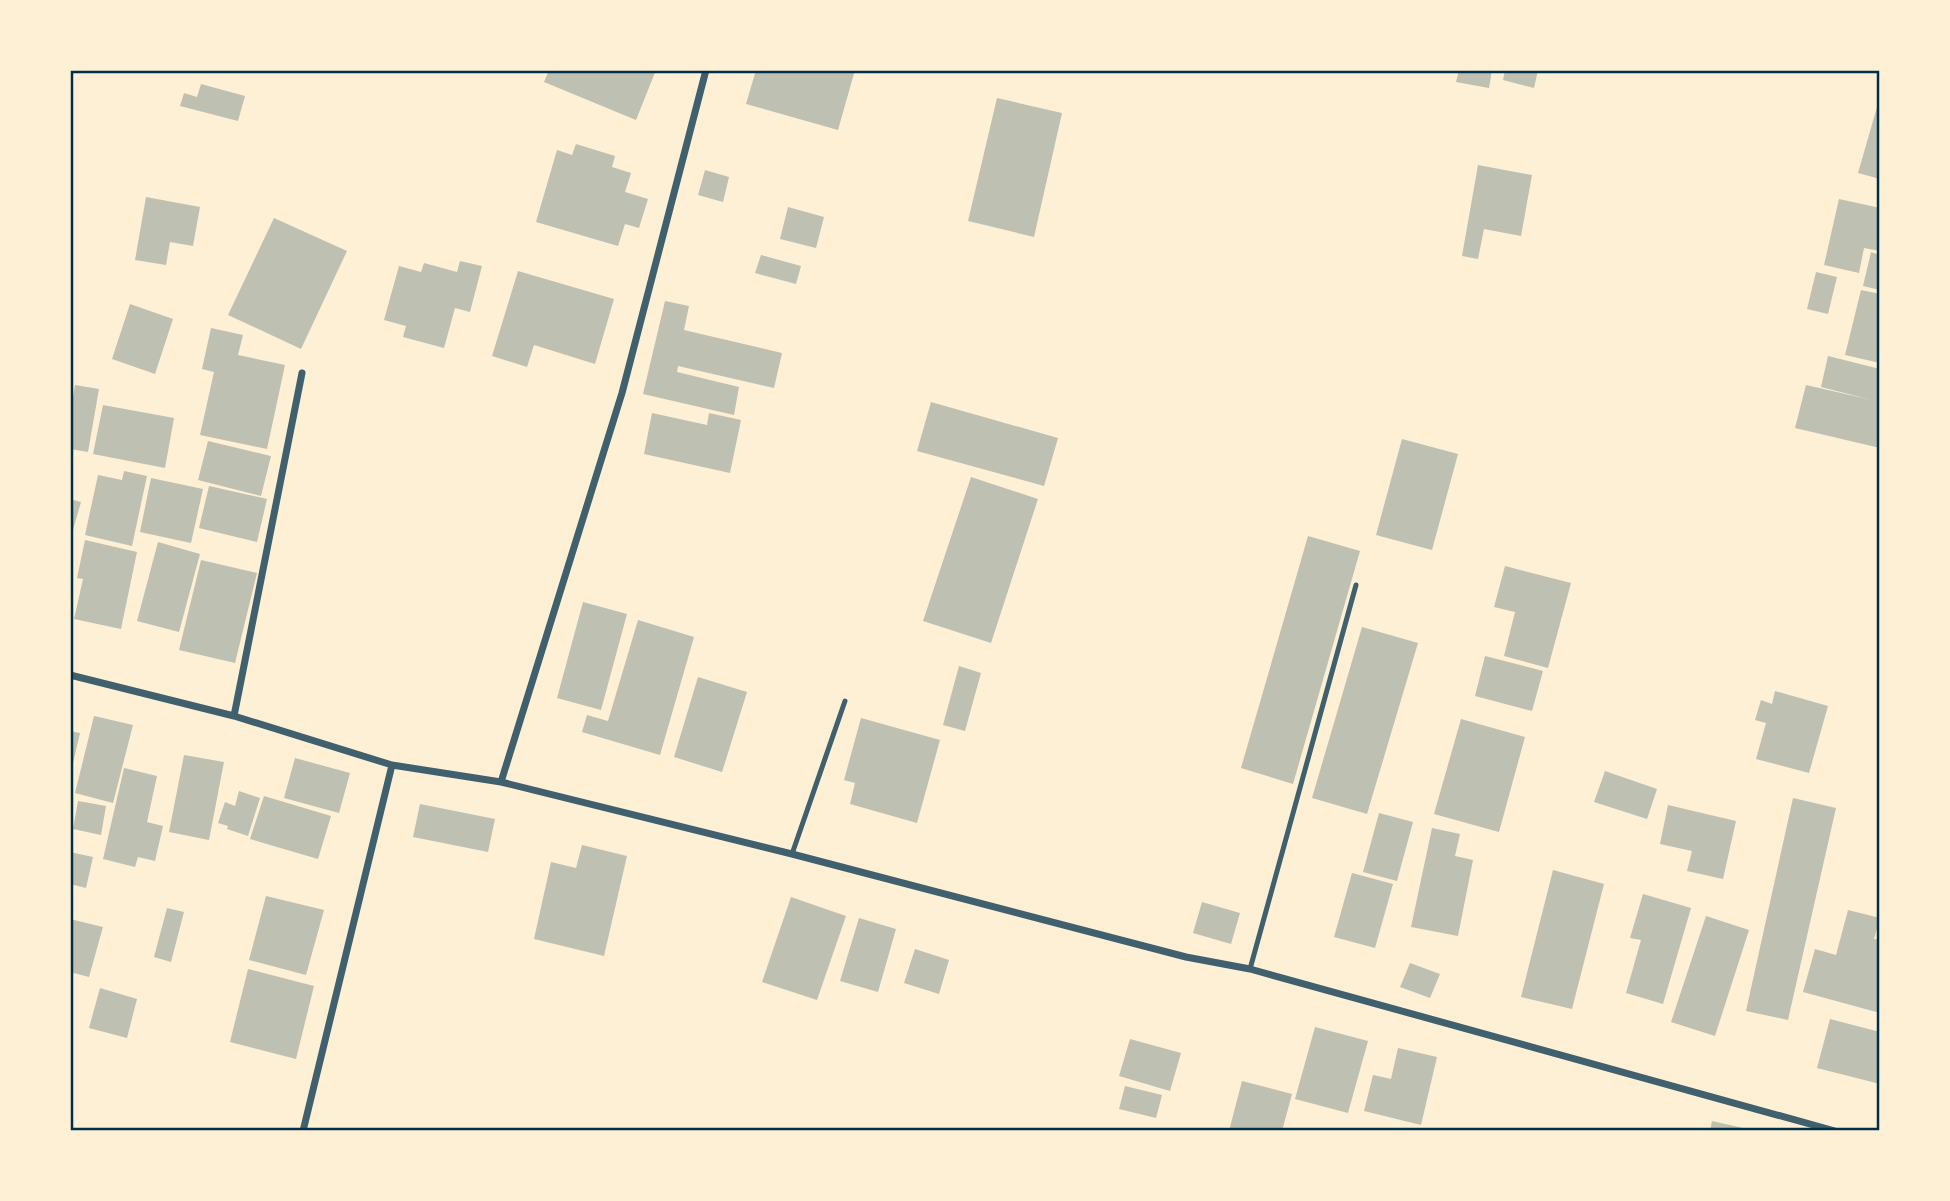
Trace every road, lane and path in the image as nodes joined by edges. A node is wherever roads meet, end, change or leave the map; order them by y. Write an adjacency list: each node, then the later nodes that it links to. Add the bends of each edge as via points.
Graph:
1 (706, 70): 8 (street, via 622,393)
2 (302, 373): 6 (street)
3 (1356, 586): 10 (lane)
4 (70, 675): 6 (street)
5 (845, 701): 9 (lane)
6 (234, 716): 7 (street)
7 (392, 765): 8 (street); 11 (street)
8 (501, 782): 9 (street)
9 (792, 854): 10 (street, via 1186,957)
10 (1250, 969): 12 (street)
11 (303, 1131)
12 (1835, 1131)

